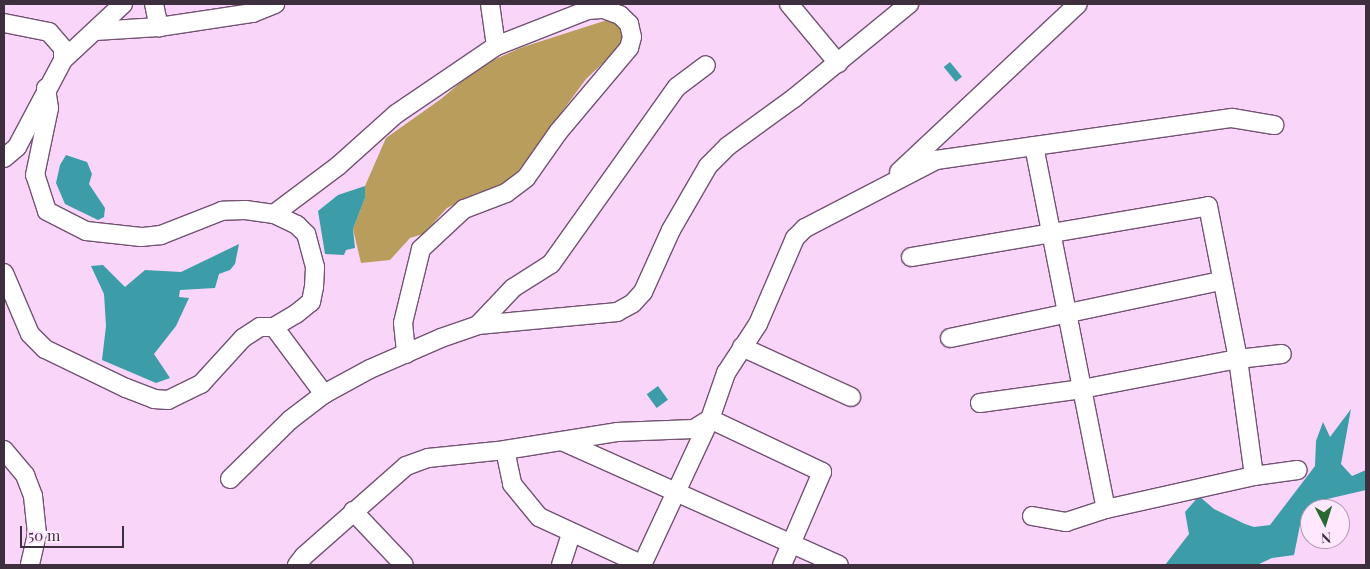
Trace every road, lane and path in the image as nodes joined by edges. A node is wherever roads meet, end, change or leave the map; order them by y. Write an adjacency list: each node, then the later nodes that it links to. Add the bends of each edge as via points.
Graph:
1 (123, 4): 10 (street)
2 (154, 4): 9 (street)
3 (275, 4): 9 (street, via 253,13)
4 (490, 4): 11 (street)
5 (789, 4): 13 (street)
6 (909, 4): 13 (street)
7 (1078, 4): 19 (street)
8 (4, 23): 12 (street, via 49,32 63,48)
9 (159, 28): 10 (street)
10 (95, 32): 12 (street)
11 (496, 46): 20 (street, via 396,114 338,166); 32 (street, via 588,10 604,9 620,15 629,24 632,36 629,48 559,131 526,178 506,193 464,209 421,249 403,323)
12 (63, 60): 15 (street)
13 (838, 63): 27 (street, via 728,146 708,166 672,230 643,292 633,303 617,312)
14 (706, 65): 25 (street, via 677,87 551,264)
15 (46, 88): 18 (street, via 17,147); 20 (street, via 49,108 35,175 47,211 71,224 108,235 142,238 161,235 222,211)
16 (1274, 125): 17 (street, via 1232,118)
17 (1034, 146): 19 (street, via 936,160); 21 (street)
18 (4, 158)
19 (886, 184): 31 (street, via 805,228 795,238 758,324)
20 (274, 214): 29 (street, via 297,225 306,234 315,267 311,302)
21 (1052, 232): 22 (street); 24 (street, via 1208,206); 26 (street)
22 (911, 257)
23 (4, 273): 29 (street, via 30,334 45,349 154,398 168,400 194,389 243,338 260,327)
24 (1221, 280): 26 (street); 34 (street)
25 (513, 288): 27 (street, via 513,300); 28 (street)
26 (1067, 311): 30 (street); 35 (street)
27 (521, 320): 28 (street)
28 (478, 325): 32 (street)
29 (274, 327): 36 (street)
30 (950, 338)
31 (742, 347): 37 (street); 39 (street, via 726,373)
32 (406, 354): 36 (street)
33 (1282, 354): 34 (street)
34 (1238, 358): 35 (street); 44 (street)
35 (1082, 389): 38 (street); 47 (street)
36 (324, 394): 45 (street, via 290,420)
37 (851, 397)
38 (980, 403)
39 (710, 419): 40 (street, via 694,429 617,432); 46 (street); 51 (street, via 822,472)
40 (564, 442): 42 (street); 46 (street)
41 (4, 450): 52 (street, via 25,475 33,496 37,534)
42 (504, 450): 48 (street, via 428,458 406,466); 50 (street, via 512,484 539,518)
43 (1298, 470): 44 (street)
44 (1254, 476): 47 (street)
45 (230, 479)
46 (677, 493): 51 (street); 56 (street)
47 (1106, 509): 49 (street, via 1066,522)
48 (353, 511): 53 (street); 54 (street)
49 (1032, 516)
50 (571, 534): 55 (street); 56 (street)
51 (793, 546): 57 (street); 58 (street)
52 (30, 565)
53 (297, 565)
54 (404, 565)
55 (561, 565)
56 (642, 565)
57 (782, 565)
58 (839, 565)

